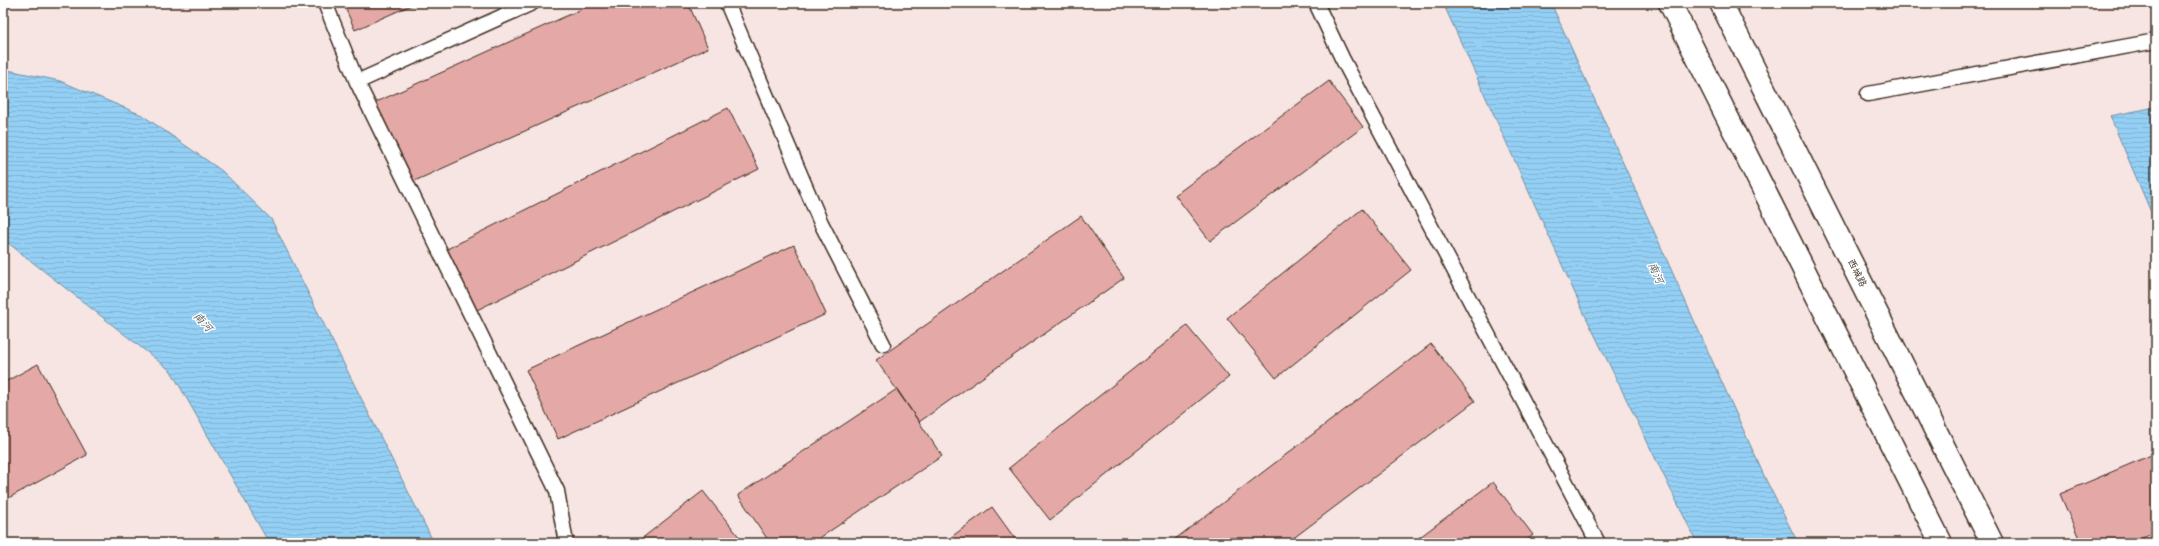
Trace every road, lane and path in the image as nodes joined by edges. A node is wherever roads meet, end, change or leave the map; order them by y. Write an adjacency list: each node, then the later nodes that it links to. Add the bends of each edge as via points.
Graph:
1 (325, 3): 8 (lane)
2 (532, 3): 8 (lane)
3 (727, 3): 10 (lane, via 821,223)
4 (1316, 3): 12 (lane, via 1346,65)
5 (1670, 3): 13 (main road)
6 (1722, 3): 14 (main road, 西城路)
7 (2156, 40): 9 (lane)
8 (358, 82): 11 (lane, via 557,491)
9 (1868, 94)
10 (883, 344)
11 (566, 543)
12 (1598, 543)
13 (1941, 543)
14 (1992, 543)

